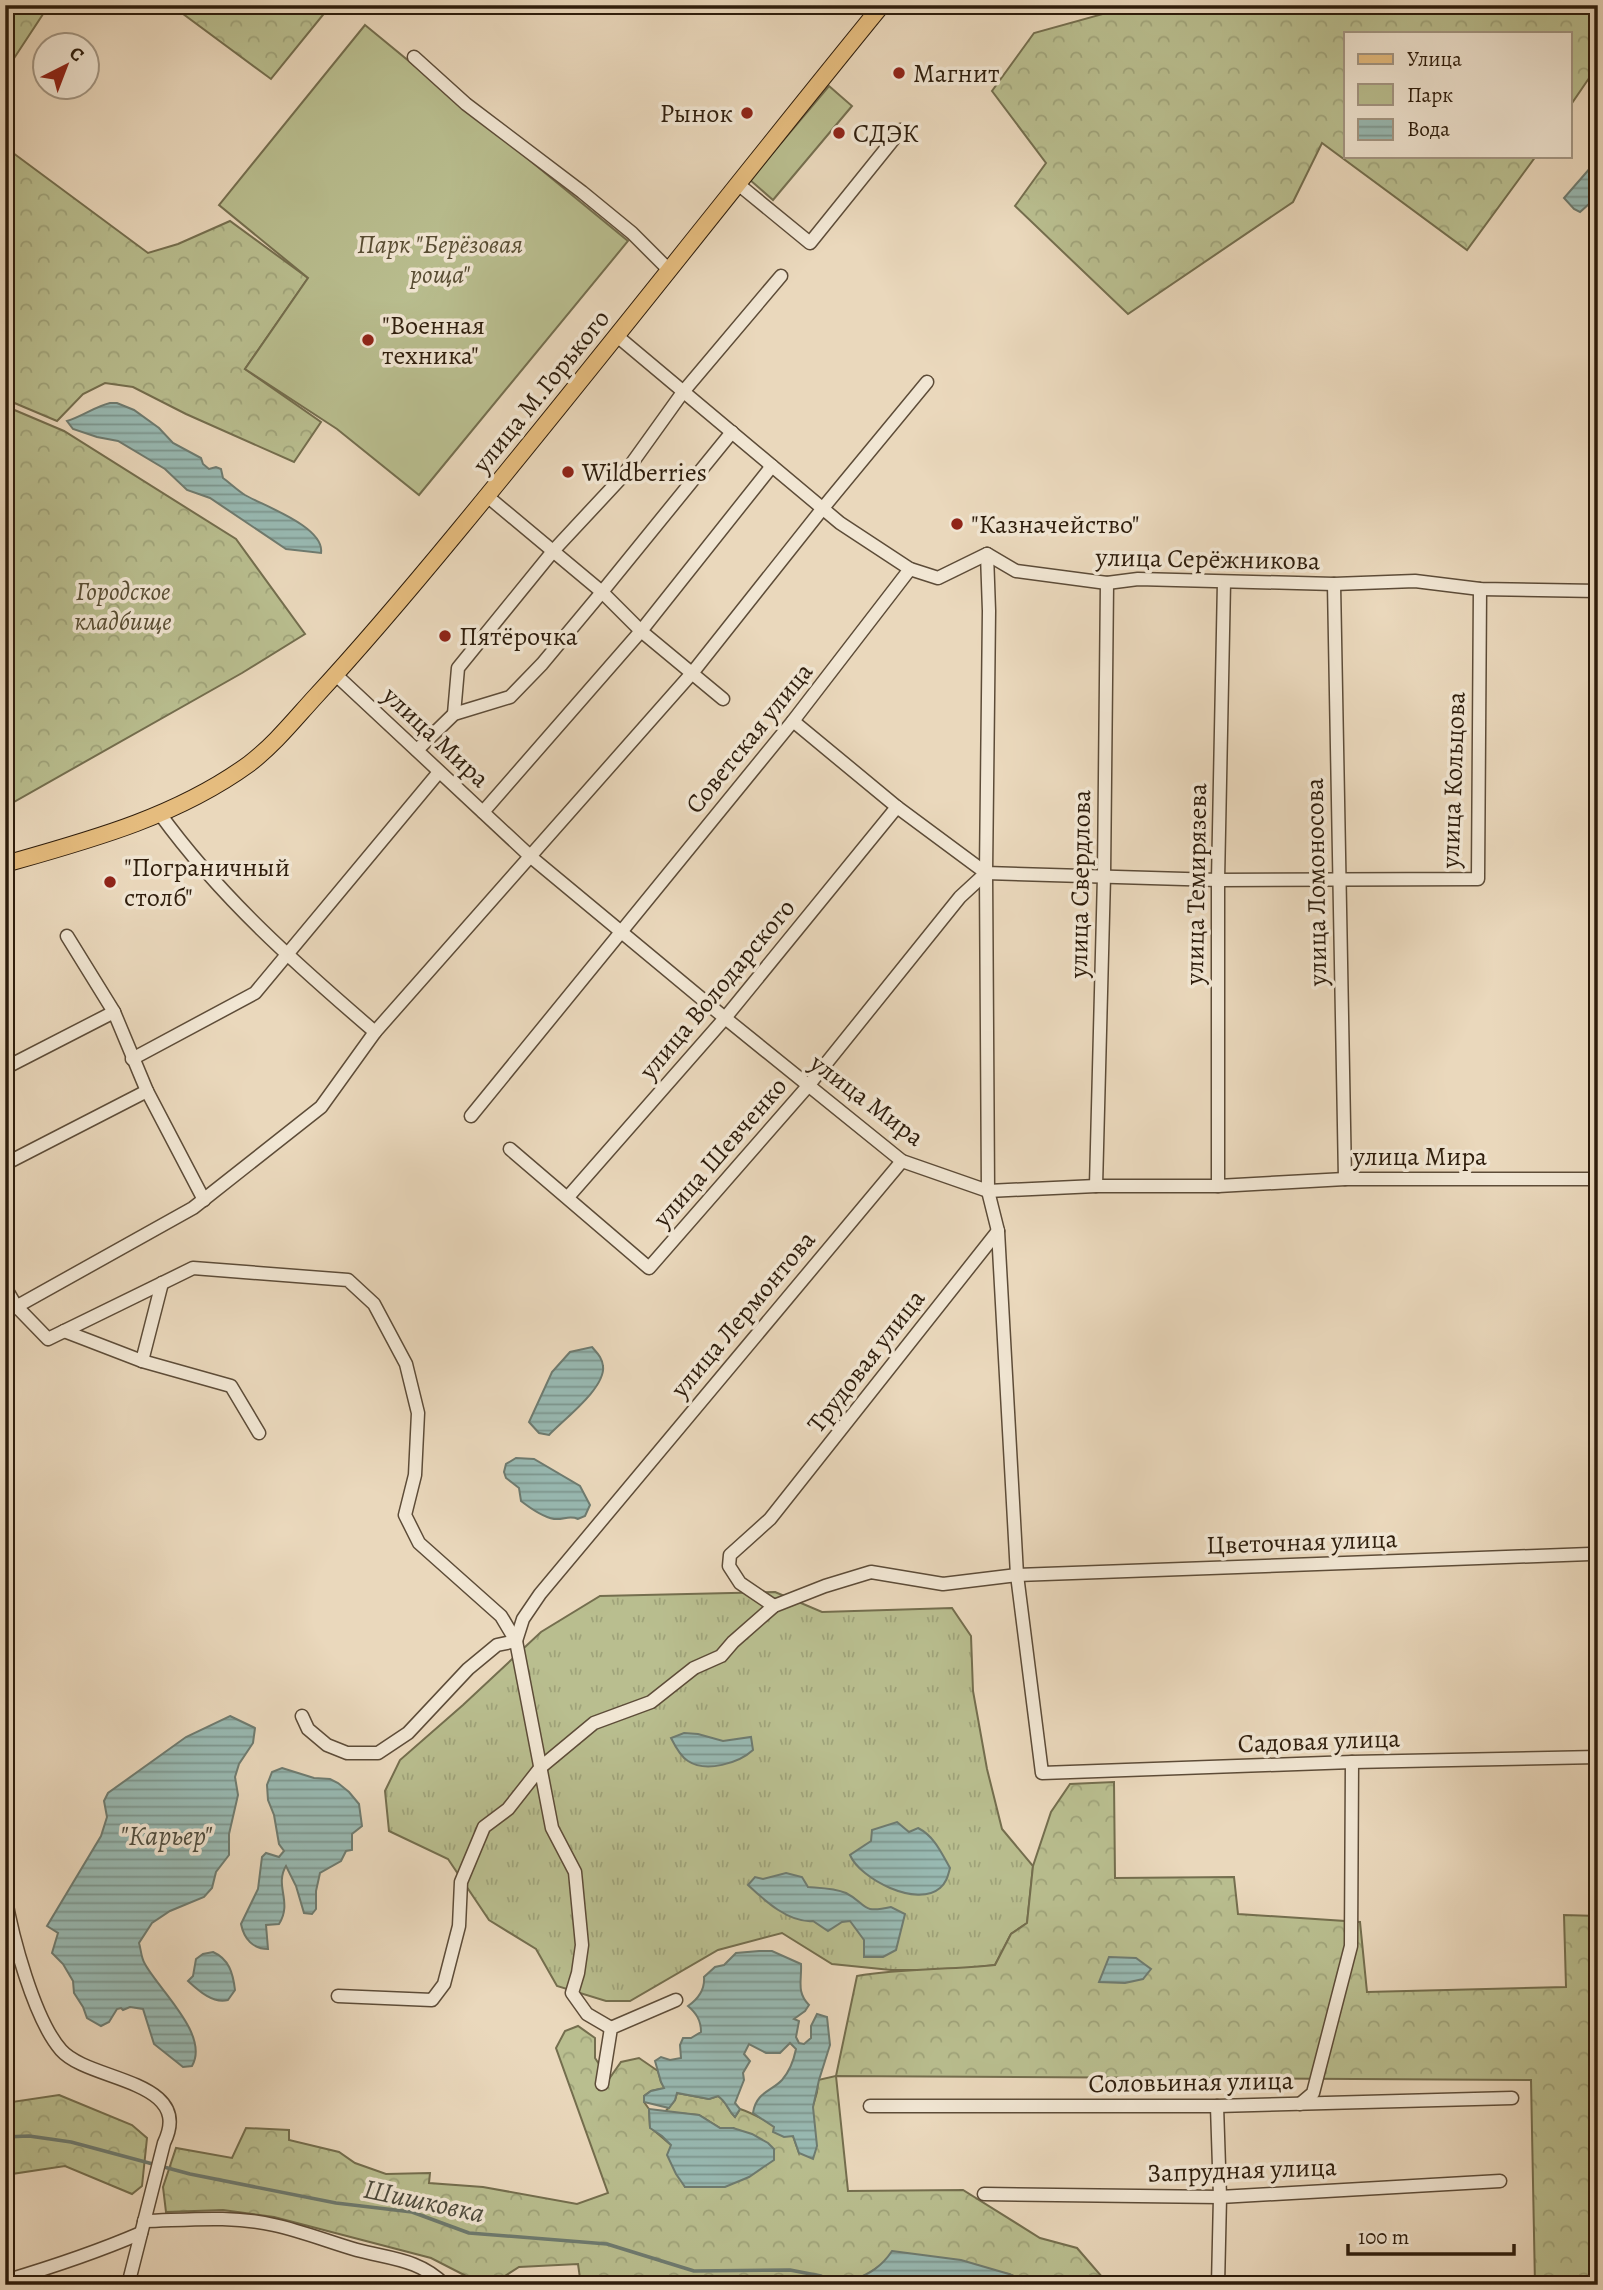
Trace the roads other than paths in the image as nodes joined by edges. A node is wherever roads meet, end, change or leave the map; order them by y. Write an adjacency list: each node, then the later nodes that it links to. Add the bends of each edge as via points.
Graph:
1 (879, 7): 4 (main road, улица М.Горького)
2 (414, 57): 5 (street, via 466,104 632,233)
3 (901, 130): 4 (street, via 810,243)
4 (738, 184): 5 (main road, улица М.Горького)
5 (669, 270): 7 (main road, улица М.Горького)
6 (781, 276): 9 (street)
7 (617, 336): 9 (street); 12 (main road, улица М.Горького)
8 (927, 382): 13 (street)
9 (683, 392): 10 (street); 14 (street, via 622,477)
10 (732, 432): 11 (street); 22 (street)
11 (772, 466): 13 (street); 23 (street)
12 (487, 496): 14 (street); 25 (main road, улица М.Горького)
13 (823, 508): 16 (street); 24 (street)
14 (554, 550): 22 (street); 27 (street, via 458,668)
15 (987, 555): 16 (street, via 938,578); 18 (street, улица Серёжникова, via 1016,572); 36 (street)
16 (910, 569): 28 (street, Советская улица)
17 (1224, 582): 18 (street, улица Серёжникова, via 1138,579); 19 (street, улица Серёжникова); 39 (street, улица Темирязева)
18 (1107, 583): 37 (street, улица Свердлова)
19 (1334, 584): 20 (street, улица Серёжникова, via 1415,581); 38 (street, улица Ломоносова)
20 (1480, 589): 21 (street, улица Серёжникова); 38 (street, улица Кольцова, via 1478,879)
21 (1598, 591)
22 (602, 592): 23 (street); 27 (street, via 510,697)
23 (641, 631): 24 (street); 32 (street)
24 (693, 672): 26 (street); 34 (street)
25 (336, 674): 29 (street, улица Мира); 33 (main road, улица М.Горького, via 264,752 215,785)
26 (723, 699)
27 (454, 714): 29 (street)
28 (793, 721): 31 (street); 41 (street, Советская улица)
29 (417, 750): 30 (street, улица Мира)
30 (439, 772): 32 (street, улица Мира); 43 (street)
31 (897, 807): 36 (street); 45 (street, улица Володарского)
32 (482, 812): 34 (street, улица Мира)
33 (159, 814): 35 (main road, улица М.Горького); 43 (street, via 206,874)
34 (531, 857): 41 (street, улица Мира); 46 (street)
35 (5, 864)
36 (986, 873): 37 (street); 49 (street, улица Шевченко, via 960,897); 59 (street)
37 (1104, 876): 39 (street); 57 (street, улица Свердлова)
38 (1338, 878): 39 (street); 55 (street, улица Ломоносова)
39 (1219, 880): 58 (street, улица Темирязева)
40 (1598, 919): 56 (street)
41 (622, 933): 45 (street, улица Мира); 51 (street, Советская улица)
42 (67, 936): 44 (street)
43 (286, 956): 46 (street); 47 (street, via 255,993)
44 (114, 1012): 47 (street); 48 (street)
45 (725, 1018): 49 (street, улица Мира); 60 (street, улица Володарского)
46 (375, 1032): 61 (street, via 321,1107)
47 (132, 1059): 50 (street)
48 (5, 1068)
49 (808, 1086): 53 (street, улица Мира); 60 (street, улица Шевченко, via 649,1268)
50 (147, 1091): 54 (street); 61 (street)
51 (471, 1116)
52 (510, 1149): 60 (street)
53 (902, 1161): 59 (street, улица Мира); 72 (street, улица Лермонтова, via 540,1594 523,1619)
54 (5, 1164)
55 (1345, 1179): 56 (street, улица Мира); 58 (street, улица Мира)
56 (1597, 1179)
57 (1097, 1186): 58 (street, улица Мира); 59 (street, улица Мира)
58 (1217, 1186)
59 (988, 1191): 62 (street)
60 (568, 1197)
61 (204, 1200): 65 (street)
62 (998, 1231): 70 (street); 71 (street, Трудовая улица, via 770,1519 730,1555 729,1566 740,1583)
63 (162, 1283): 66 (street); 67 (street); 72 (street, via 194,1268 316,1276 348,1280 374,1304 406,1364 418,1413 415,1475 405,1515 419,1544 501,1616)
64 (5, 1287): 65 (street)
65 (11, 1310): 66 (street, via 48,1339)
66 (64, 1331): 67 (street)
67 (142, 1361): 68 (street, via 231,1386)
68 (259, 1433)
69 (1590, 1554): 70 (street, Цветочная улица)
70 (1017, 1575): 71 (street, Цветочная улица, via 943,1584 871,1572); 75 (street, Садовая улица, via 1042,1773)
71 (774, 1606): 76 (street, via 720,1656 694,1668 651,1702 594,1723)
72 (516, 1642): 73 (street, via 497,1645 408,1732 378,1753 346,1753 327,1745 308,1729); 76 (street)
73 (302, 1716)
74 (1598, 1757): 75 (street, Садовая улица)
75 (1352, 1762): 83 (street, via 1351,1946 1313,2093)
76 (541, 1767): 78 (street, via 508,1809 484,1827 461,1882 459,1926 444,1984 432,2000); 80 (street, via 552,1828 575,1872 582,1945 572,1993 587,2014)
77 (5, 1895): 89 (street, via 10,1927 47,2030 62,2051 80,2064 159,2096 166,2106 169,2134)
78 (338, 1996)
79 (676, 2000): 80 (street)
80 (611, 2028): 81 (street)
81 (602, 2084)
82 (1513, 2098): 83 (street, Соловьиная улица)
83 (1300, 2104): 85 (street, Соловьиная улица)
84 (870, 2106): 85 (street, Соловьиная улица)
85 (1217, 2106): 88 (street)
86 (1500, 2181): 88 (street, Запрудная улица)
87 (984, 2194): 88 (street, Запрудная улица)
88 (1220, 2197): 93 (street)
89 (143, 2227): 90 (street, via 68,2261); 91 (street); 92 (street, via 226,2218 273,2224 416,2263)
90 (5, 2281)
91 (128, 2285)
92 (445, 2285)
93 (1219, 2285)

